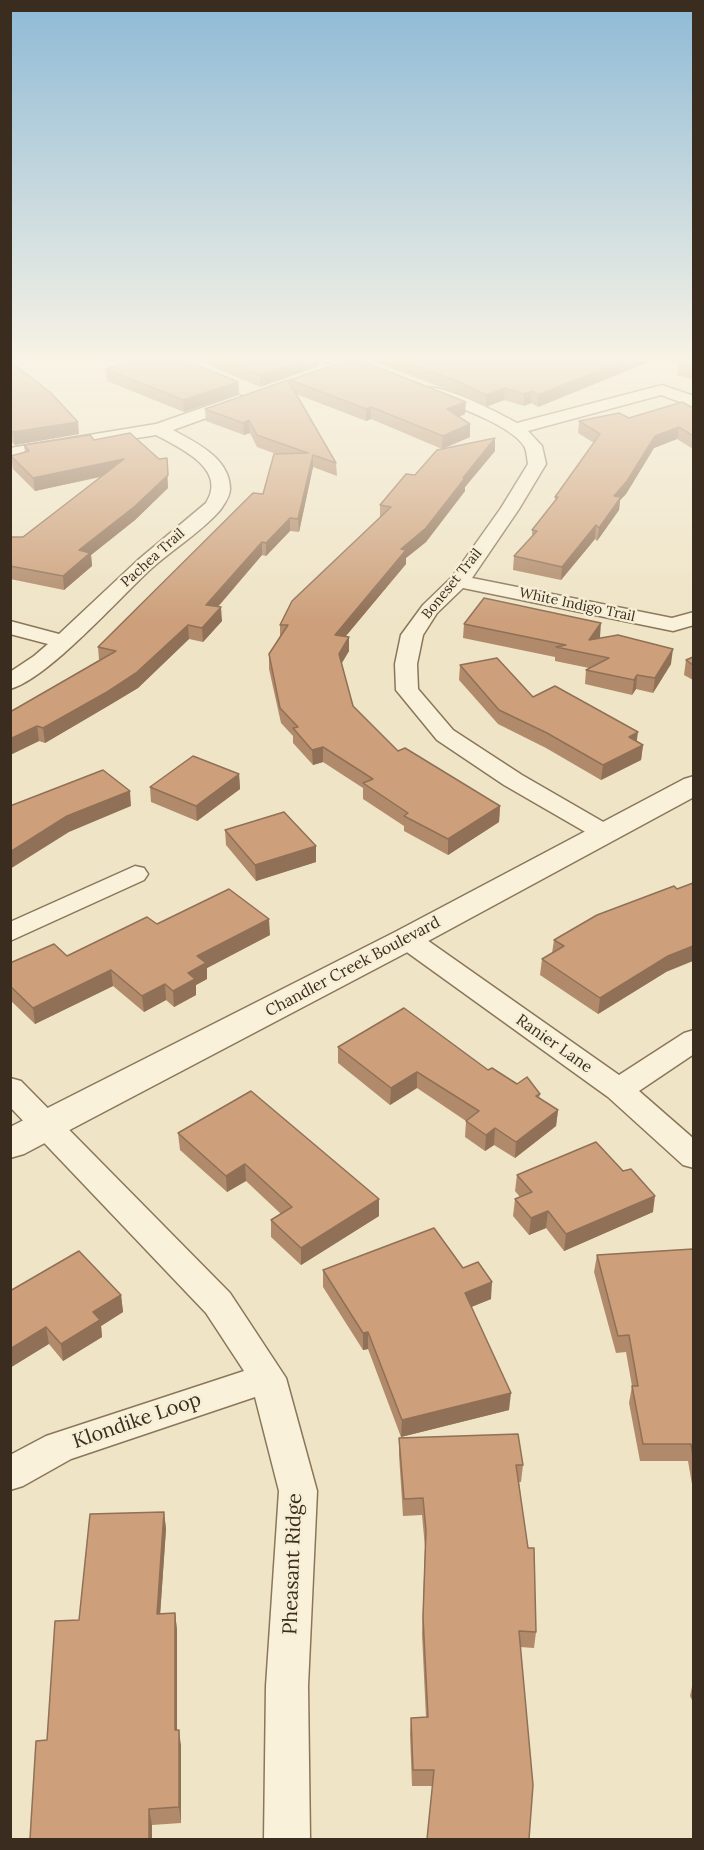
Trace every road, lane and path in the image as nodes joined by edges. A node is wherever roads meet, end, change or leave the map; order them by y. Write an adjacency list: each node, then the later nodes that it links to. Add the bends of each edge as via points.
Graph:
1 (45, 447): 4 (street)
2 (187, 447): 8 (street, Pachea Trail, via 213,465 220,477 220,495 213,507)
3 (533, 447): 5 (street, Boneset Trail, via 537,464)
4 (10, 453)
5 (459, 581): 6 (street, White Indigo Trail, via 673,625); 11 (street, Boneset Trail, via 430,609 412,635 405,664 407,690 445,735)
6 (693, 618)
7 (10, 627): 8 (street)
8 (62, 641): 9 (street, Pachea Trail, via 42,661)
9 (10, 682)
10 (693, 786): 11 (street, Chandler Creek Boulevard)
11 (603, 832): 14 (street, Chandler Creek Boulevard)
12 (135, 874): 13 (street)
13 (10, 933)
14 (407, 939): 17 (street, Ranier Lane); 18 (street, Chandler Creek Boulevard)
15 (693, 1040): 17 (street)
16 (10, 1088): 18 (street, Pheasant Ridge)
17 (619, 1090): 20 (street, Ranier Lane)
18 (45, 1126): 19 (street, Chandler Creek Boulevard); 21 (street, Pheasant Ridge, via 218,1303)
19 (10, 1144)
20 (693, 1157)
21 (268, 1378): 22 (street, Klondike Loop, via 60,1447); 23 (street, Pheasant Ridge, via 298,1491 287,1686)
22 (10, 1474)
23 (288, 1839)

